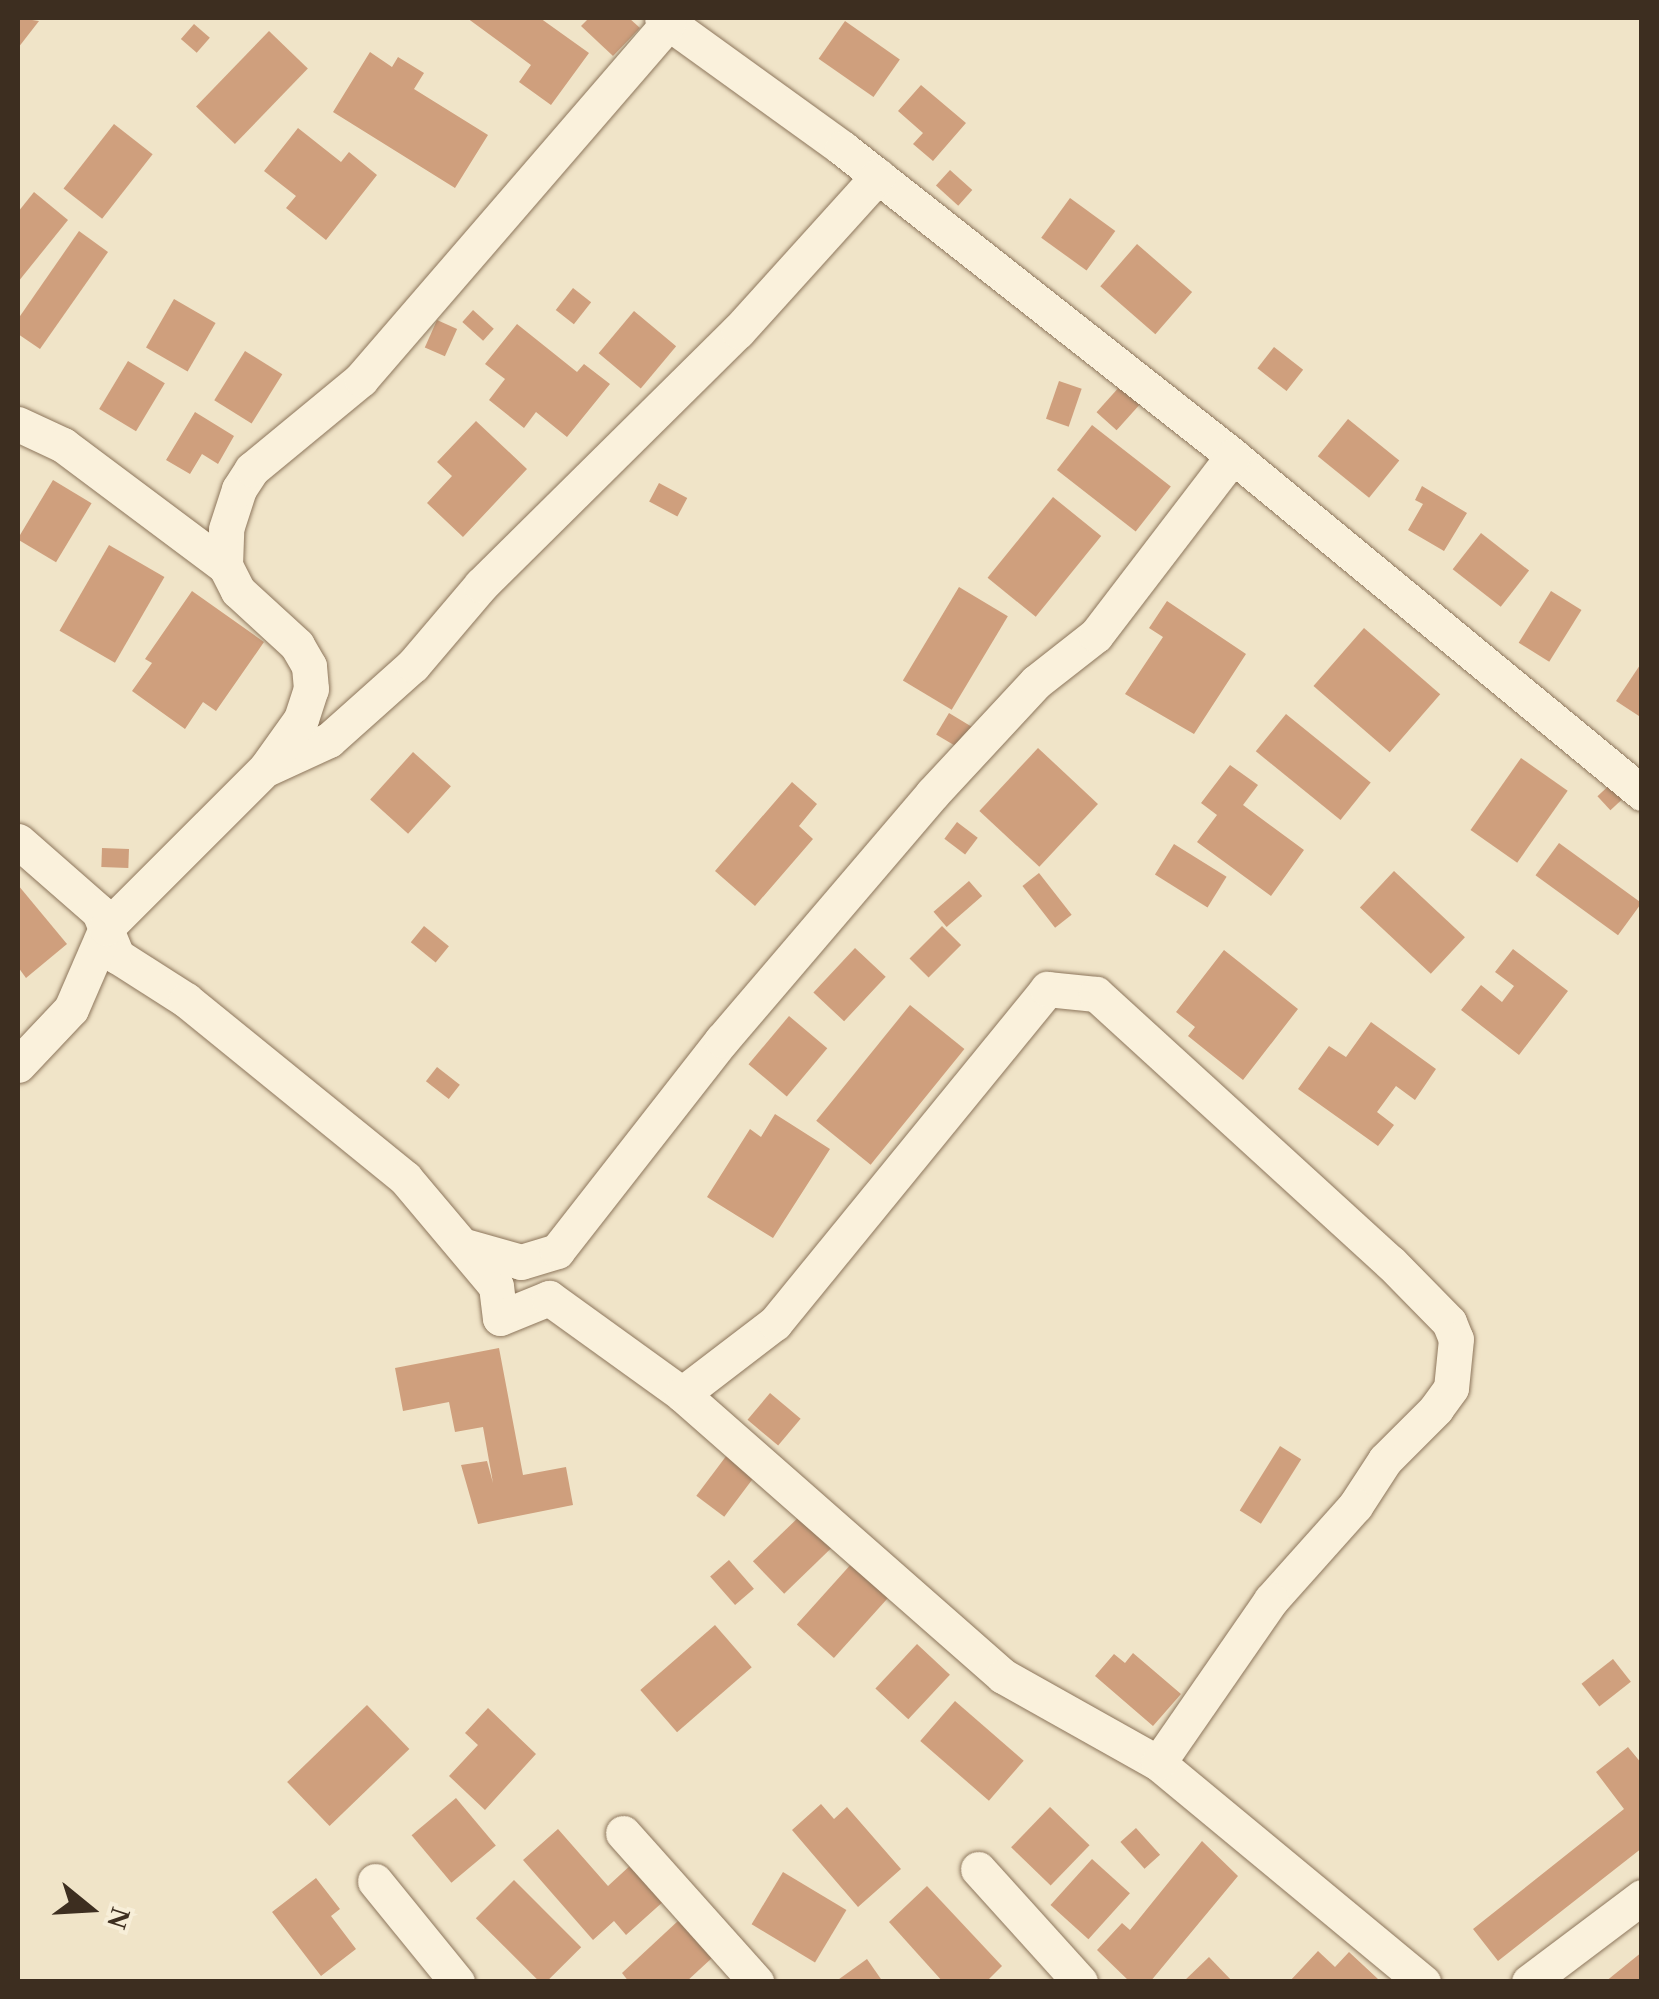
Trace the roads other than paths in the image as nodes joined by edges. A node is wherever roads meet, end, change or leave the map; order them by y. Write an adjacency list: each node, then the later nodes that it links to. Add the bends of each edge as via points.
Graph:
1 (665, 20): 2 (street); 5 (street, via 361,379 252,469 226,529)
2 (878, 176): 4 (street); 6 (street, via 738,330 481,585 414,666 329,740)
3 (18, 424): 5 (street, via 63,445)
4 (1233, 456): 7 (street); 12 (street, via 1096,636 1036,682 932,794 722,1040)
5 (224, 566): 6 (street, via 238,591 298,645 309,666 311,689 301,719)
6 (266, 768): 9 (street)
7 (1642, 793)
8 (18, 840): 9 (street, via 99,912)
9 (106, 928): 10 (street, via 71,1008); 11 (street, via 117,956 186,1000 405,1178)
10 (18, 1065)
11 (465, 1246): 12 (street, via 521,1262); 13 (street, via 496,1286 500,1318)
12 (557, 1252): 13 (street)
13 (550, 1298): 14 (street)
14 (682, 1394): 15 (street, via 1003,1676); 15 (street, via 775,1323 1033,1004 1062,986 1096,994 1390,1262 1449,1322 1456,1340 1450,1388 1436,1409 1385,1460 1355,1506 1271,1600)
15 (1158, 1763): 24 (street)
16 (623, 1834): 22 (street)
17 (978, 1869): 23 (street)
18 (375, 1880): 21 (street)
19 (1642, 1897): 20 (street)
20 (1550, 1976)
21 (457, 1982)
22 (756, 1982)
23 (1080, 1982)
24 (1423, 1982)

